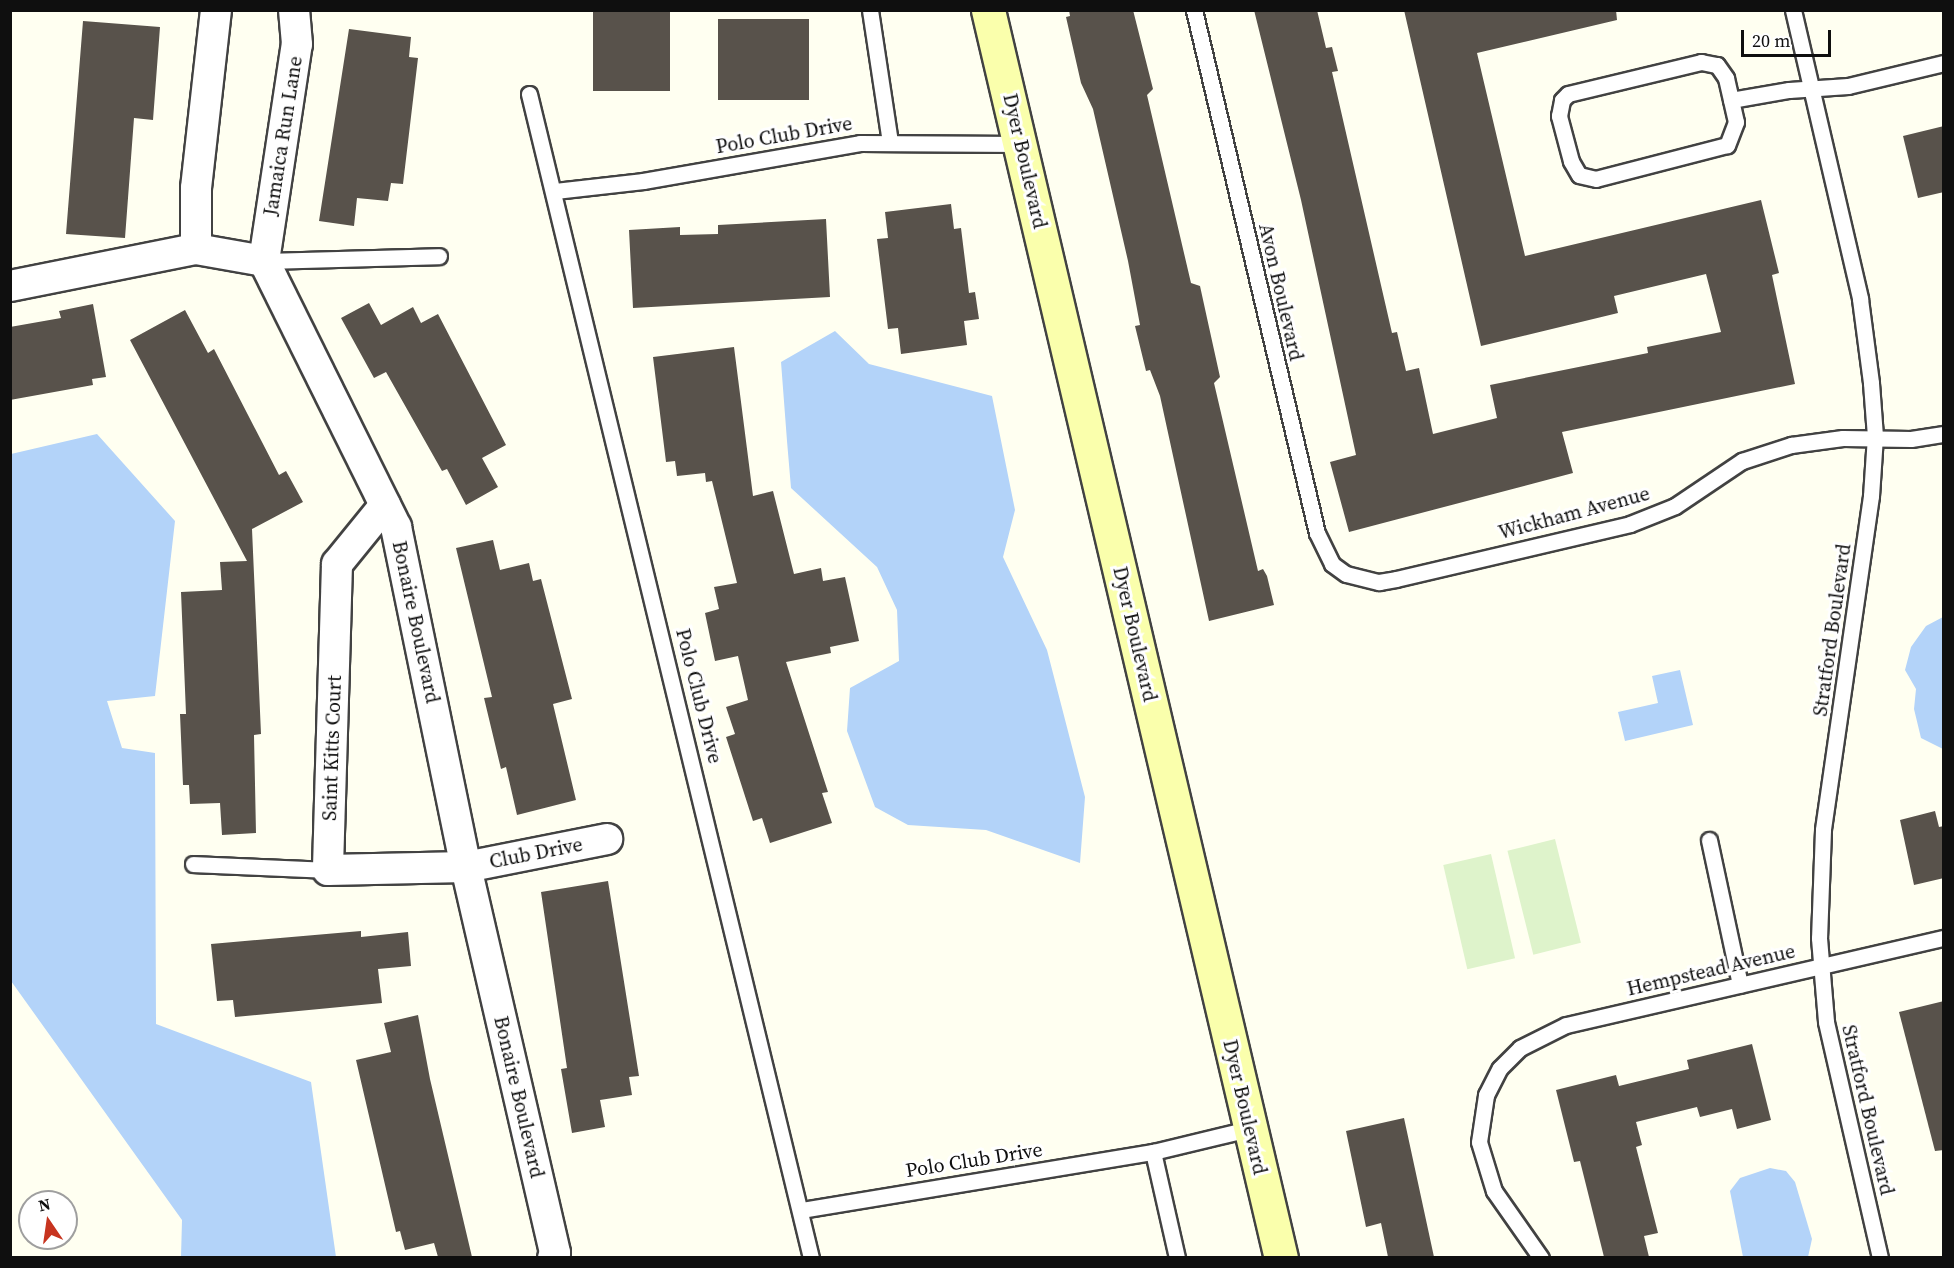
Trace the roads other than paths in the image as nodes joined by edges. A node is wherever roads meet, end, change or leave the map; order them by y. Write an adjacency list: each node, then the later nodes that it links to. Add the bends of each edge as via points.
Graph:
1 (216, 10): 14 (street, via 196,188)
2 (294, 10): 16 (street, Jamaica Run Lane, via 297,44)
3 (870, 10): 11 (lane)
4 (988, 10): 12 (main road, Dyer Boulevard)
5 (1194, 10): 21 (lane, Avon Boulevard, via 1317,533 1327,556)
6 (1793, 10): 8 (lane, Stratford Boulevard)
7 (1944, 63): 8 (lane, via 1848,86)
8 (1811, 89): 10 (lane); 19 (lane, Stratford Boulevard, via 1860,299)
9 (529, 94): 13 (lane, Polo Club Drive)
10 (1731, 100): 10 (lane, via 1735,130 1720,150 1596,178 1580,175 1574,169 1559,116 1563,99 1577,90 1701,62 1717,65 1722,71)
11 (890, 143): 12 (lane, Polo Club Drive); 13 (lane, Polo Club Drive, via 860,143 643,181)
12 (1022, 144): 30 (main road, Dyer Boulevard)
13 (555, 191): 32 (lane, Polo Club Drive)
14 (196, 249): 16 (street); 17 (street)
15 (439, 256): 16 (lane)
16 (264, 261): 20 (street, Bonaire Boulevard)
17 (10, 286)
18 (1944, 434): 19 (lane, Wickham Avenue, via 1911,439)
19 (1875, 436): 21 (lane, Wickham Avenue, via 1815,441 1766,452 1742,461 1675,506 1630,524 1379,582); 28 (lane, Stratford Boulevard, via 1868,532 1823,830)
20 (385, 505): 25 (street, Bonaire Boulevard, via 396,527); 26 (street, Saint Kitts Court, via 337,564)
21 (1346, 574)
22 (607, 839): 25 (street, Club Drive)
23 (1709, 840): 29 (lane)
24 (193, 864): 26 (lane)
25 (466, 867): 26 (street); 33 (street, Bonaire Boulevard)
26 (328, 870)
27 (1944, 938): 28 (lane, Hempstead Avenue)
28 (1820, 967): 29 (lane, Hempstead Avenue); 38 (lane, Stratford Boulevard, via 1832,1052)
29 (1740, 985): 37 (lane, Hempstead Avenue, via 1550,1030 1520,1048 1500,1068 1481,1110 1480,1157 1494,1191)
30 (1249, 1129): 31 (lane, Polo Club Drive); 36 (main road, Dyer Boulevard)
31 (1153, 1152): 32 (lane, Polo Club Drive); 35 (lane)
32 (802, 1210): 34 (lane, Polo Club Drive)
33 (553, 1257)
34 (811, 1257)
35 (1177, 1257)
36 (1281, 1257)
37 (1541, 1257)
38 (1880, 1257)

